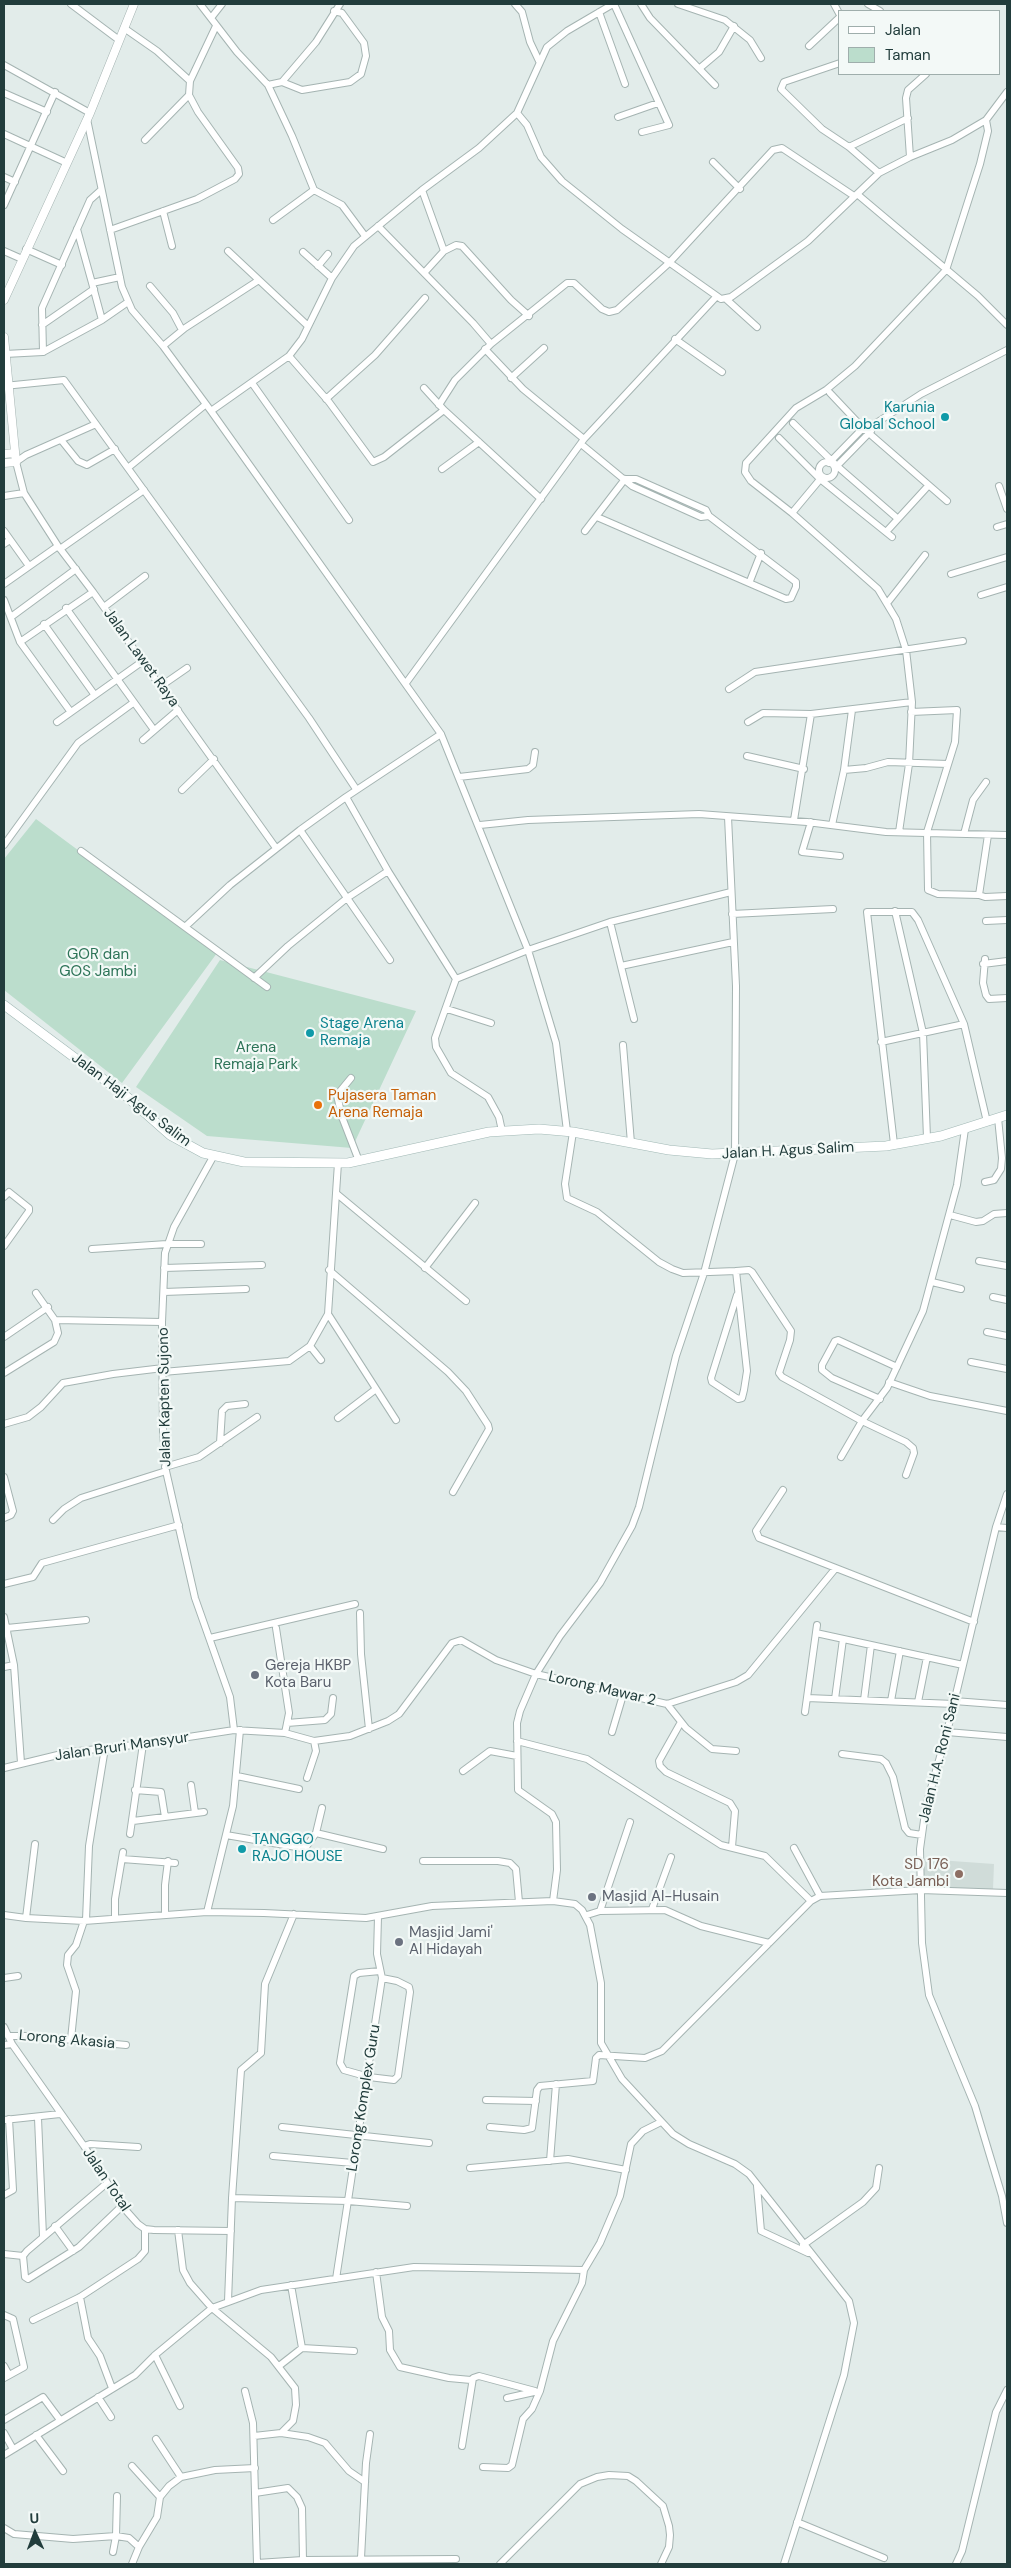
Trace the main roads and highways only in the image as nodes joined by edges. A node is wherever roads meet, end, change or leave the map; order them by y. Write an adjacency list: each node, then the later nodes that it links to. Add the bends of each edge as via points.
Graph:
1 (4, 1005): 3 (main road, Jalan Haji Agus Salim, via 126,1096 170,1135 213,1156 271,1164 338,1163 502,1130)
2 (1007, 1115): 3 (main road, Jalan H. Agus Salim, via 965,1129 894,1144 735,1154 698,1153)
3 (570, 1131)

